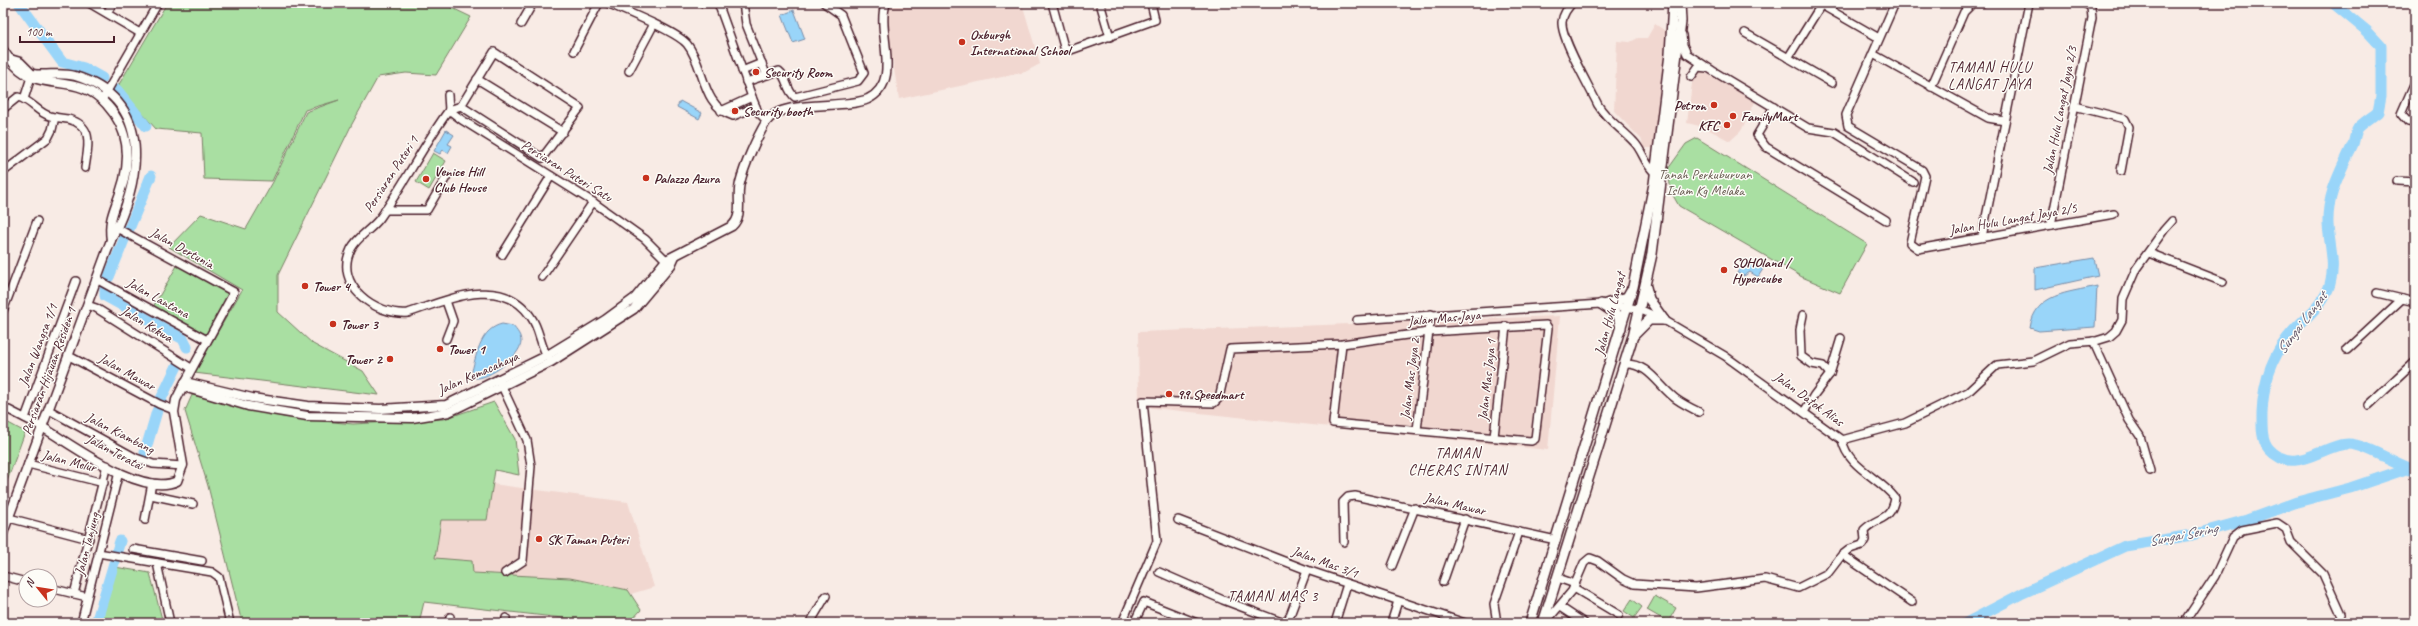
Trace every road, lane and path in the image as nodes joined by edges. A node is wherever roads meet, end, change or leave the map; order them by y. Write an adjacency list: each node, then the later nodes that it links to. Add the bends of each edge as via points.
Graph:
1 (90, 3): 23 (street)
2 (113, 3): 23 (street)
3 (158, 3): 27 (street)
4 (533, 3): 25 (street)
5 (599, 3): 32 (street)
6 (608, 3): 26 (street)
7 (703, 3): 8 (street)
8 (717, 3): 38 (street)
9 (743, 3): 36 (street, via 746,24)
10 (824, 3): 40 (street, via 841,15 864,73 862,78 795,97 791,94 785,76 779,71)
11 (886, 3): 61 (street, via 883,22 886,66 882,84 876,94 858,101 792,109 779,113)
12 (1052, 3): 29 (street, via 1064,47 1071,50)
13 (1100, 3): 29 (street)
14 (1151, 3): 29 (street, via 1156,20)
15 (1572, 3): 70 (street, via 1562,23 1568,43 1598,105 1635,143 1646,165)
16 (1673, 3): 70 (main road, Jalan Hulu Langat, via 1669,62)
17 (1680, 3): 24 (main road, Jalan Hulu Langat)
18 (1895, 3): 30 (street)
19 (1982, 3): 47 (street, via 1973,3 1964,12)
20 (2029, 3): 62 (street)
21 (2084, 3): 54 (street, Jalan Hulu Langat Jaya 2/3, via 2091,7 2092,18)
22 (1820, 4): 30 (street); 34 (street)
23 (107, 13): 27 (street)
24 (1681, 21): 39 (street, via 1683,45 1687,54); 94 (main road, Jalan Hulu Langat, via 1652,254)
25 (520, 24)
26 (654, 24): 37 (street); 59 (street, via 686,43 713,102)
27 (140, 32): 48 (street)
28 (1745, 33): 34 (street)
29 (1110, 37)
30 (1879, 38): 33 (street)
31 (3, 49): 35 (street)
32 (574, 51)
33 (1873, 54): 47 (street); 85 (street, Jalan Hulu Langat Jaya 2/5, via 1846,114 1848,126 1922,170 1925,176 1910,243 1918,249)
34 (1788, 58): 46 (street)
35 (10, 59): 41 (street, via 20,71)
36 (762, 63): 38 (street); 40 (street)
37 (629, 71)
38 (742, 71): 44 (street)
39 (1713, 71): 42 (street, via 1698,67); 56 (street)
40 (766, 74): 44 (street)
41 (31, 76): 48 (street, Persiaran Hijauan Residen 1, via 68,75 83,79); 51 (street); 52 (street, via 42,82 81,86)
42 (1691, 77)
43 (478, 79): 53 (street); 64 (street); 64 (street, via 494,52 580,108)
44 (746, 82): 50 (street)
45 (2415, 82): 63 (street, via 2402,114)
46 (1832, 83)
47 (1931, 87): 62 (street, via 1988,118)
48 (107, 92): 52 (street); 67 (street, Persiaran Hijauan Residen 1, via 124,113 133,130)
49 (448, 95): 58 (street)
50 (752, 98): 55 (street); 59 (street)
51 (24, 99): 57 (street, via 18,97); 60 (street, via 49,116)
52 (102, 100): 65 (street, via 118,119 124,133)
53 (461, 106): 58 (street); 64 (street, via 540,157 545,156)
54 (2074, 106): 68 (street, via 2125,119 2129,127); 83 (street, Jalan Hulu Langat Jaya 2/3)
55 (756, 107): 59 (street, via 733,116); 61 (street)
56 (1774, 107): 74 (street, via 1808,128 1834,132); 79 (street, via 1757,135 1766,147)
57 (3, 109)
58 (450, 110): 72 (street, Persiaran Puteri Satu); 77 (street, Persiaran Puteri 1)
59 (721, 111)
60 (55, 117): 66 (street, via 77,122 86,130 90,140); 69 (street, via 48,138)
61 (767, 121): 89 (street, Jalan Kemacahaya, via 740,184 737,221 675,256)
62 (2005, 121): 85 (street)
63 (2411, 123)
64 (563, 132)
65 (127, 167): 67 (street); 82 (street)
66 (85, 168)
67 (136, 168): 84 (street, Persiaran Hijauan Residen 1)
68 (2121, 171)
69 (3, 172)
70 (1655, 173): 95 (main road, Jalan Hulu Langat)
71 (447, 176): 77 (street, via 427,210)
72 (551, 176): 76 (street, Persiaran Puteri Satu); 88 (street)
73 (2397, 181): 75 (street)
74 (1913, 182)
75 (2415, 182)
76 (593, 202): 89 (street, Persiaran Puteri Satu, via 645,239); 90 (street)
77 (385, 210): 99 (street, Persiaran Puteri 1, via 351,249 347,263 348,277 352,285 385,312 408,313)
78 (2114, 214): 83 (street, Jalan Hulu Langat Jaya 2/5)
79 (1886, 220)
80 (36, 221): 96 (street)
81 (2172, 221): 87 (street, Jalan Datok Alias)
82 (108, 225): 84 (street, Jalan Dertunia); 86 (street)
83 (2051, 225): 85 (street, Jalan Hulu Langat Jaya 2/5)
84 (117, 227): 86 (street, Persiaran Hijauan Residen 1); 116 (street, Jalan Dertunia, via 234,292)
85 (1982, 237)
86 (111, 240): 91 (street, Persiaran Hijauan Residen 1)
87 (2149, 253): 93 (street); 117 (street, Jalan Datok Alias, via 2132,277 2123,299 2122,320 2116,331 2109,337)
88 (502, 255)
89 (669, 262): 121 (street, Jalan Kemacahaya, via 635,298)
90 (542, 277)
91 (96, 279): 102 (street, Persiaran Hijauan Residen 1); 116 (street, Jalan Lantana)
92 (76, 281): 134 (street, Jalan Wangsa 1/1)
93 (2223, 282)
94 (1645, 285): 104 (main road, Jalan Hulu Langat); 109 (main road, via 1649,299)
95 (1633, 287): 101 (main road, via 1627,297); 103 (main road, Jalan Hulu Langat)
96 (6, 293): 105 (street)
97 (2377, 293): 98 (street)
98 (2402, 299): 100 (street); 119 (street)
99 (446, 301): 115 (street, via 453,321); 121 (street, Persiaran Puteri 1, via 474,293 496,293 509,298 532,318)
100 (2415, 302)
101 (1604, 304): 103 (street, Jalan Datok Alias); 106 (street, Jalan Datok Alias); 111 (main road, via 1618,315 1621,320)
102 (87, 305): 120 (street, Persiaran Hijauan Residen 1); 124 (street, Jalan Kekwa, via 96,308)
103 (1628, 307): 104 (street, Jalan Datok Alias); 111 (main road, Jalan Hulu Langat)
104 (1639, 309): 109 (street, Jalan Datok Alias); 113 (main road, Jalan Hulu Langat)
105 (3, 311)
106 (1431, 314): 108 (street, Jalan Datok Alias); 112 (street, Jalan Mas Jaya 2)
107 (1803, 315): 125 (street, via 1800,356 1812,364 1823,366)
108 (1357, 320)
109 (1664, 320): 113 (main road, via 1649,320); 133 (street, Jalan Datok Alias, via 1724,356)
110 (1506, 326): 112 (street, Jalan Mas Jaya); 137 (street, Jalan Mas Jaya 1); 137 (street, Jalan Mas Jaya, via 1546,325 1548,328 1535,439 1531,441)
111 (1621, 331): 156 (main road, Jalan Hulu Langat)
112 (1429, 332): 118 (street, Jalan Mas Jaya); 136 (street, Jalan Mas Jaya 2)
113 (1633, 336): 123 (main road, Jalan Hulu Langat)
114 (1841, 338): 125 (street)
115 (446, 339)
116 (207, 340): 124 (street)
117 (2093, 341): 138 (street, Jalan Datok Alias, via 2070,343 2033,361 1997,365 1968,392 1905,423); 142 (street, via 2129,420 2140,436)
118 (1342, 344): 136 (street, via 1334,423); 187 (street, Jalan Mas Jaya, via 1230,349 1219,398 1214,403 1143,401 1157,541)
119 (2348, 350)
120 (69, 356): 130 (street, Persiaran Hijauan Residen 1); 131 (street, Jalan Mawar)
121 (548, 359): 127 (street, Jalan Kemacahaya)
122 (2415, 362): 128 (street)
123 (1624, 364): 132 (street, via 1641,366 1676,399); 168 (main road, Jalan Hulu Langat)
124 (191, 368): 126 (street)
125 (1830, 374): 133 (street)
126 (184, 384): 127 (street, Jalan Kemacahaya, via 308,406 380,408 446,405); 127 (street, Jalan Kemacahaya, via 248,406 307,416 412,418 450,412); 131 (street)
127 (501, 384): 166 (street, via 527,440 531,466 523,561)
128 (2370, 405)
129 (3, 407): 134 (street)
130 (49, 410): 135 (street, Persiaran Hijauan Residen 1); 141 (street, Jalan Kiambang, via 136,458 153,464)
131 (174, 410): 141 (street)
132 (1699, 412)
133 (1804, 412): 138 (street, Jalan Datok Alias)
134 (25, 418): 135 (street)
135 (42, 427): 139 (street, Persiaran Hijauan Residen 1); 140 (street, Jalan Teratai)
136 (1417, 430): 137 (street)
137 (1494, 437)
138 (1842, 440): 160 (street, via 1845,451 1856,465 1888,488 1895,498 1888,516 1864,530 1865,540 1862,545 1850,549)
139 (28, 464): 144 (street, Jalan Melur); 149 (street, Persiaran Hijauan Residen 1)
140 (108, 465): 143 (street, Jalan Teratai); 144 (street)
141 (183, 466): 145 (street, Jalan Teratai, via 177,481 164,485)
142 (2150, 471)
143 (119, 472): 145 (street, Jalan Teratai); 159 (street, Jalan Tanjung)
144 (104, 483): 155 (street)
145 (152, 483): 146 (street)
146 (150, 495): 147 (street); 151 (street)
147 (192, 504)
148 (1415, 508): 150 (street, Jalan Mawar); 157 (street, Jalan Mawar, via 1355,496 1348,497 1343,502); 163 (street)
149 (9, 518): 154 (street, Persiaran Hijauan Residen 1); 155 (street)
150 (1465, 519): 153 (street, Jalan Mawar); 170 (street)
151 (145, 520)
152 (1178, 520): 164 (street, Jalan Mas 3/1)
153 (1519, 532): 156 (street, Jalan Mawar); 193 (street, via 1494,604)
154 (3, 533)
155 (89, 539): 174 (street)
156 (1556, 540): 194 (main road, Jalan Hulu Langat)
157 (1344, 542)
158 (133, 549): 161 (street)
159 (98, 553): 162 (street); 176 (street, Jalan Tanjung)
160 (1843, 555): 172 (street, via 1828,573 1798,588 1764,579 1696,588 1634,584 1590,558 1584,563); 178 (street)
161 (202, 561)
162 (157, 563): 184 (street); 185 (street, via 212,572 219,577)
163 (1392, 566)
164 (1307, 570): 165 (street, via 1289,618 1284,623); 171 (street, Jalan Mas 3/1)
165 (1159, 572)
166 (505, 573)
167 (3, 576): 169 (street)
168 (1558, 578): 172 (street); 195 (main road, Jalan Hulu Langat)
169 (18, 580)
170 (1443, 582)
171 (1347, 584): 177 (street, Jalan Mas 3/1); 190 (street)
172 (1574, 586): 179 (street); 181 (street)
173 (58, 590): 174 (street)
174 (74, 594): 176 (street)
175 (826, 596): 186 (street)
176 (87, 597): 183 (street, Jalan Tanjung)
177 (1398, 601): 182 (street, Jalan Mas 3/1); 191 (street)
178 (1912, 602)
179 (1560, 607): 195 (street); 196 (street)
180 (2340, 614): 197 (street, via 2323,574 2291,542 2282,525 2277,523 2242,530 2233,537 2215,576)
181 (1619, 615)
182 (1448, 620): 192 (street, Jalan Mas 3/1)
183 (80, 623)
184 (170, 623)
185 (230, 623)
186 (810, 623)
187 (1122, 623)
188 (1134, 623): 189 (street, via 1144,602)
189 (1197, 623)
190 (1335, 623)
191 (1391, 623)
192 (1465, 623)
193 (1497, 623)
194 (1530, 623)
195 (1544, 623)
196 (1584, 623)
197 (2184, 623)

